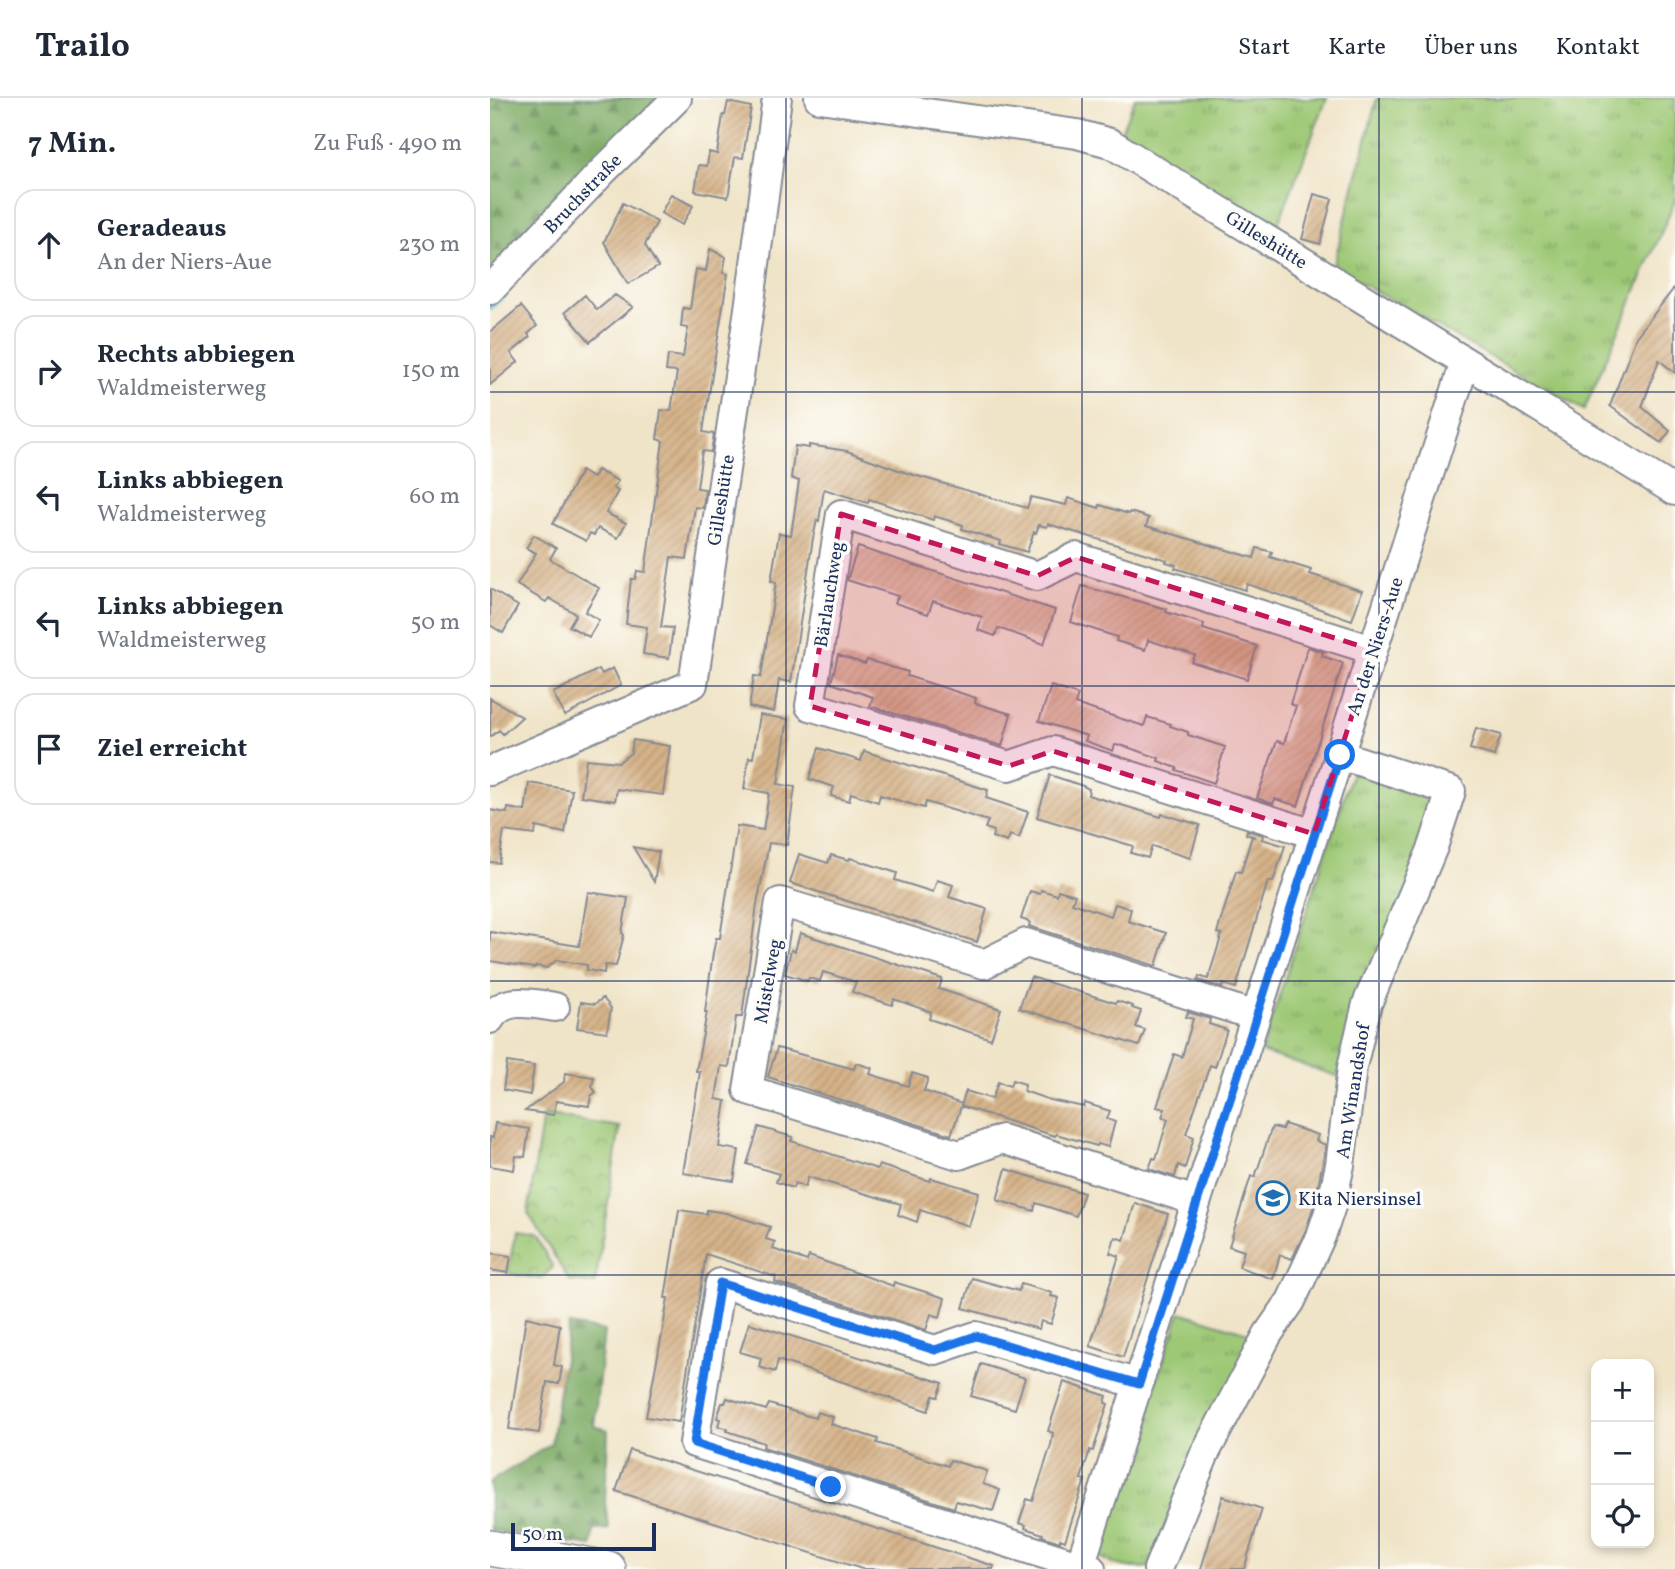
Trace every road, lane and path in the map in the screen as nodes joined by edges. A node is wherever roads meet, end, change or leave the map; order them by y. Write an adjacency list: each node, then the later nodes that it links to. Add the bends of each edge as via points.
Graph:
1 (677, 98): 4 (street, Bruchstraße)
2 (777, 98): 9 (street, Gilleshütte, via 693,684)
3 (819, 98): 5 (street, Gilleshütte, via 1101,139)
4 (490, 290)
5 (1465, 362): 6 (street, Gilleshütte); 7 (street, An der Niers-Aue)
6 (1675, 491)
7 (1373, 650): 8 (street, An der Niers-Aue); 10 (street, Bärlauchweg, via 1076,556 1037,576 841,514 810,706 1009,766 1053,751)
8 (1340, 755): 10 (street, An der Niers-Aue); 19 (street, Am Winandshof, via 1451,791 1433,847 1367,1004 1352,1067 1340,1165 1321,1236 1301,1282 1205,1453)
9 (490, 771)
10 (1314, 834): 12 (street, An der Niers-Aue)
11 (555, 1007): 13 (street, via 514,1003 497,1009)
12 (1256, 1016): 14 (street, An der Niers-Aue); 14 (street, Mistelweg, via 1026,943 984,964 780,902 748,1090 959,1155 1002,1139)
13 (490, 1018)
14 (1196, 1200): 15 (street, An der Niers-Aue)
15 (1139, 1384): 17 (street, An der Niers-Aue); 17 (street, via 976,1336 935,1350 720,1283 694,1443)
16 (490, 1548): 18 (main road)
17 (1083, 1568)
18 (608, 1569)
19 (1158, 1569)

